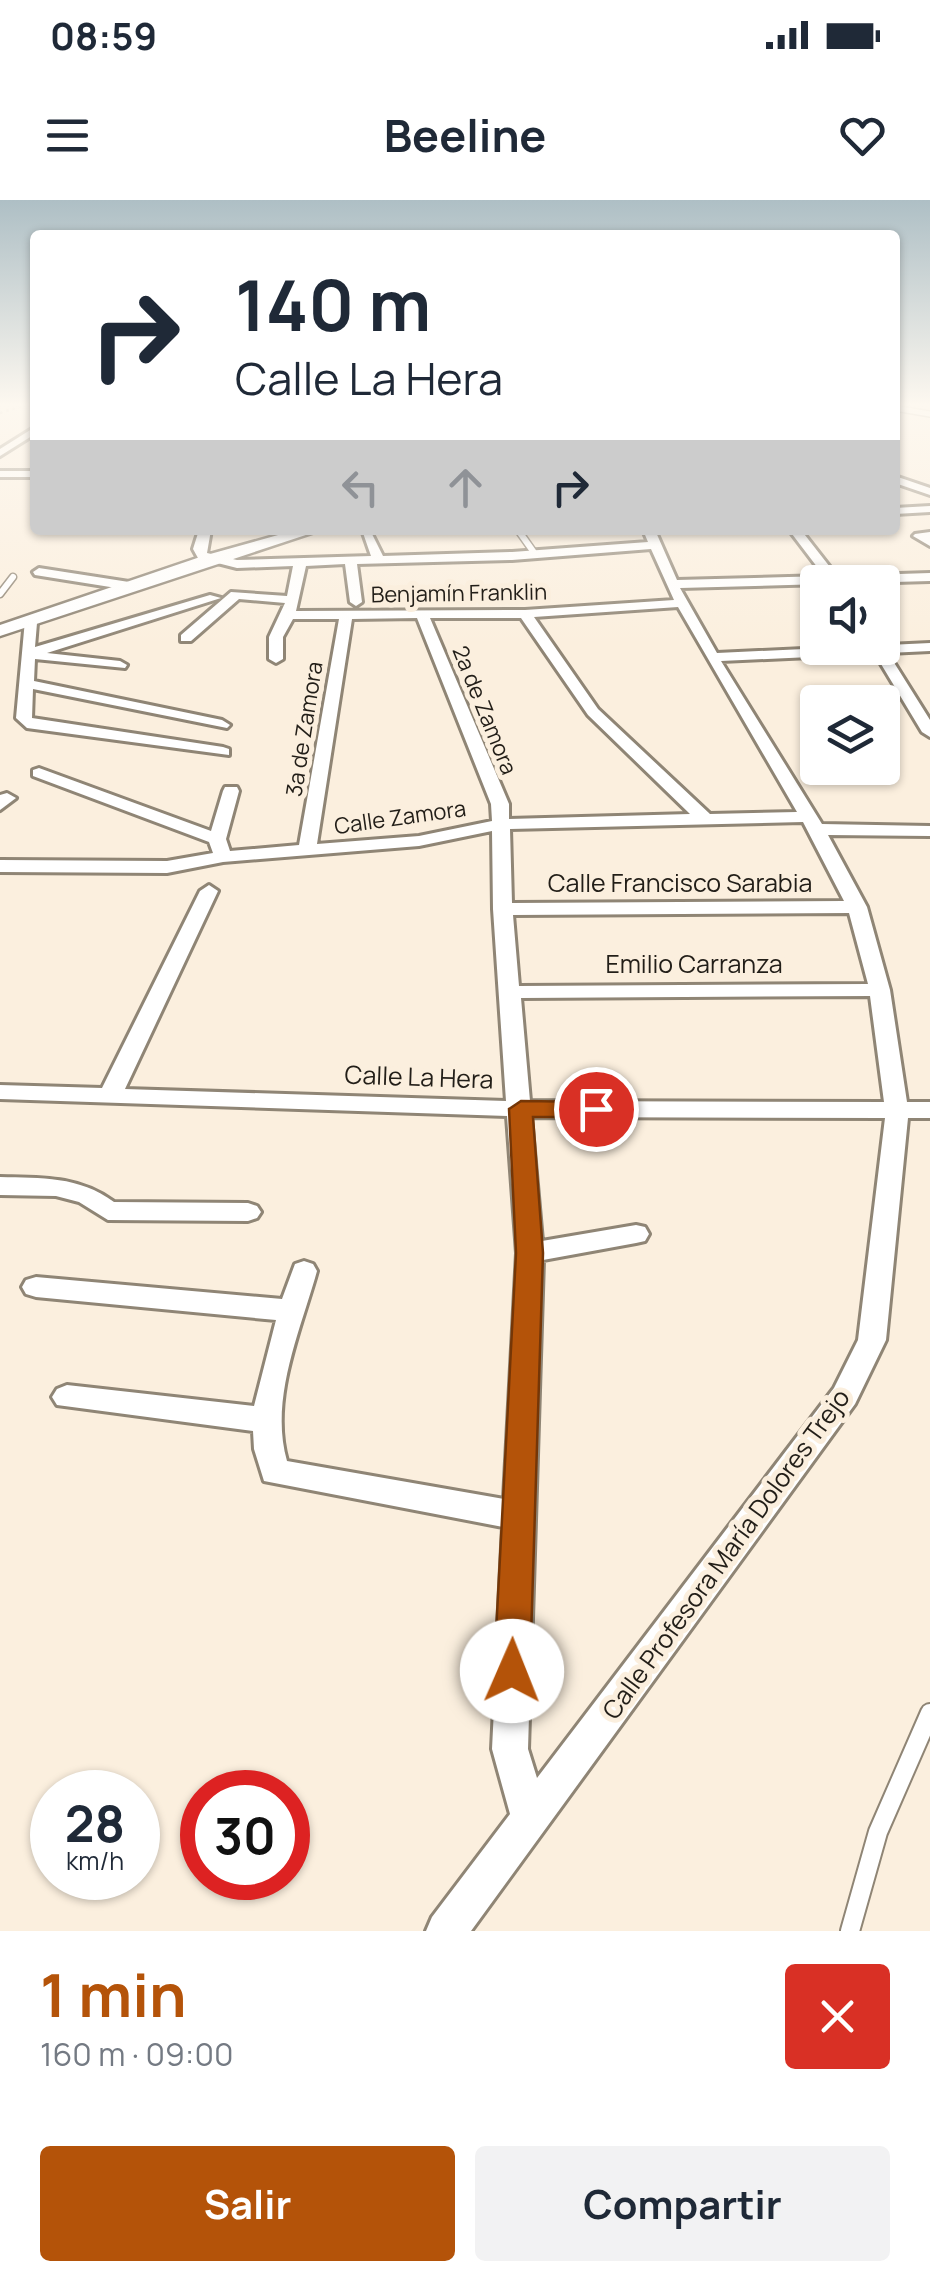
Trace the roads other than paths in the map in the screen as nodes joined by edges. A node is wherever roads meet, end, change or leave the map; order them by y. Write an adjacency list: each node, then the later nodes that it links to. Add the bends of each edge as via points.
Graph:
1 (929, 510): 2 (street)
2 (900, 511)
3 (204, 535): 14 (street, via 200,549)
4 (294, 535): 14 (street)
5 (367, 535): 13 (street)
6 (522, 535): 12 (lane)
7 (799, 535): 18 (street)
8 (930, 535): 10 (street, via 919,536)
9 (652, 538): 12 (street); 26 (street, Calle Profesora María Dolores Trejo)
10 (930, 542)
11 (415, 544): 13 (street)
12 (535, 554): 15 (street)
13 (376, 556): 15 (street); 17 (street)
14 (209, 558): 16 (street); 25 (street)
15 (399, 560): 23 (street)
16 (300, 562): 17 (street); 29 (street)
17 (351, 562): 30 (street, 3a de Zamora)
18 (822, 565)
19 (38, 572): 25 (street, via 101,574)
20 (930, 577): 22 (street, Benjamín Franklin)
21 (13, 578): 27 (lane)
22 (900, 578)
23 (402, 579)
24 (800, 584): 26 (street, Benjamín Franklin)
25 (130, 586): 33 (street)
26 (678, 593): 32 (street, Benjamín Franklin); 40 (street, Calle Profesora María Dolores Trejo)
27 (0, 594)
28 (215, 598): 39 (street)
29 (290, 608): 30 (street, Benjamín Franklin); 35 (street, Benjamín Franklin, via 236,595); 41 (street, via 276,637)
30 (351, 608): 31 (street, Benjamín Franklin); 55 (street, 3a de Zamora)
31 (422, 614): 32 (street, Benjamín Franklin); 52 (street, 2a de Zamora, via 500,804)
32 (525, 614): 50 (street, via 594,712)
33 (30, 622): 34 (street); 39 (street)
34 (0, 630)
35 (186, 638)
36 (930, 647): 37 (street)
37 (900, 648)
38 (800, 652): 40 (street)
39 (31, 654): 42 (street); 44 (street)
40 (712, 657): 51 (street, Calle Profesora María Dolores Trejo)
41 (276, 659)
42 (120, 665)
43 (889, 665): 46 (street)
44 (29, 684): 45 (street); 47 (street, via 27,723)
45 (222, 724)
46 (930, 732)
47 (223, 752)
48 (40, 773): 54 (street)
49 (231, 791): 54 (street)
50 (704, 818): 51 (street, Calle Zamora); 52 (street, Calle Zamora)
51 (812, 823): 53 (street, Calle Zamora); 58 (street, Calle Profesora María Dolores Trejo)
52 (502, 824): 55 (street, Calle Zamora, via 418,842); 59 (street, 2a de Zamora)
53 (930, 831)
54 (220, 848): 55 (street, Calle Zamora); 56 (street, Calle Zamora, via 168,867)
55 (307, 851)
56 (0, 866)
57 (209, 891): 63 (street)
58 (857, 906): 59 (street, Calle Francisco Sarabia); 60 (street, Calle Profesora María Dolores Trejo)
59 (503, 909): 61 (street, 2a de Zamora)
60 (880, 990): 61 (street, Emilio Carranza); 66 (street, Calle Profesora María Dolores Trejo)
61 (508, 992): 64 (street, 2a de Zamora)
62 (0, 1092): 63 (street, Calle La Hera)
63 (110, 1093): 64 (street, Calle La Hera)
64 (521, 1109): 66 (street, Calle La Hera); 70 (street, 2a de Zamora)
65 (930, 1110): 66 (street, Calle La Hera)
66 (896, 1111): 78 (street, Calle Profesora María Dolores Trejo, via 872,1340 845,1396)
67 (0, 1186): 68 (street, via 56,1187 87,1195 108,1211)
68 (248, 1212)
69 (636, 1234): 70 (street)
70 (530, 1253): 76 (street, 2a de Zamora)
71 (304, 1271): 73 (street)
72 (36, 1287): 73 (street)
73 (294, 1311): 75 (street)
74 (67, 1397): 75 (street)
75 (265, 1420): 76 (street, via 266,1452 275,1472)
76 (516, 1516): 78 (street, 2a de Zamora, via 510,1748)
77 (930, 1713): 80 (lane, via 878,1832)
78 (531, 1821): 79 (street, Calle Profesora María Dolores Trejo)
79 (446, 1931)
80 (850, 1931)

